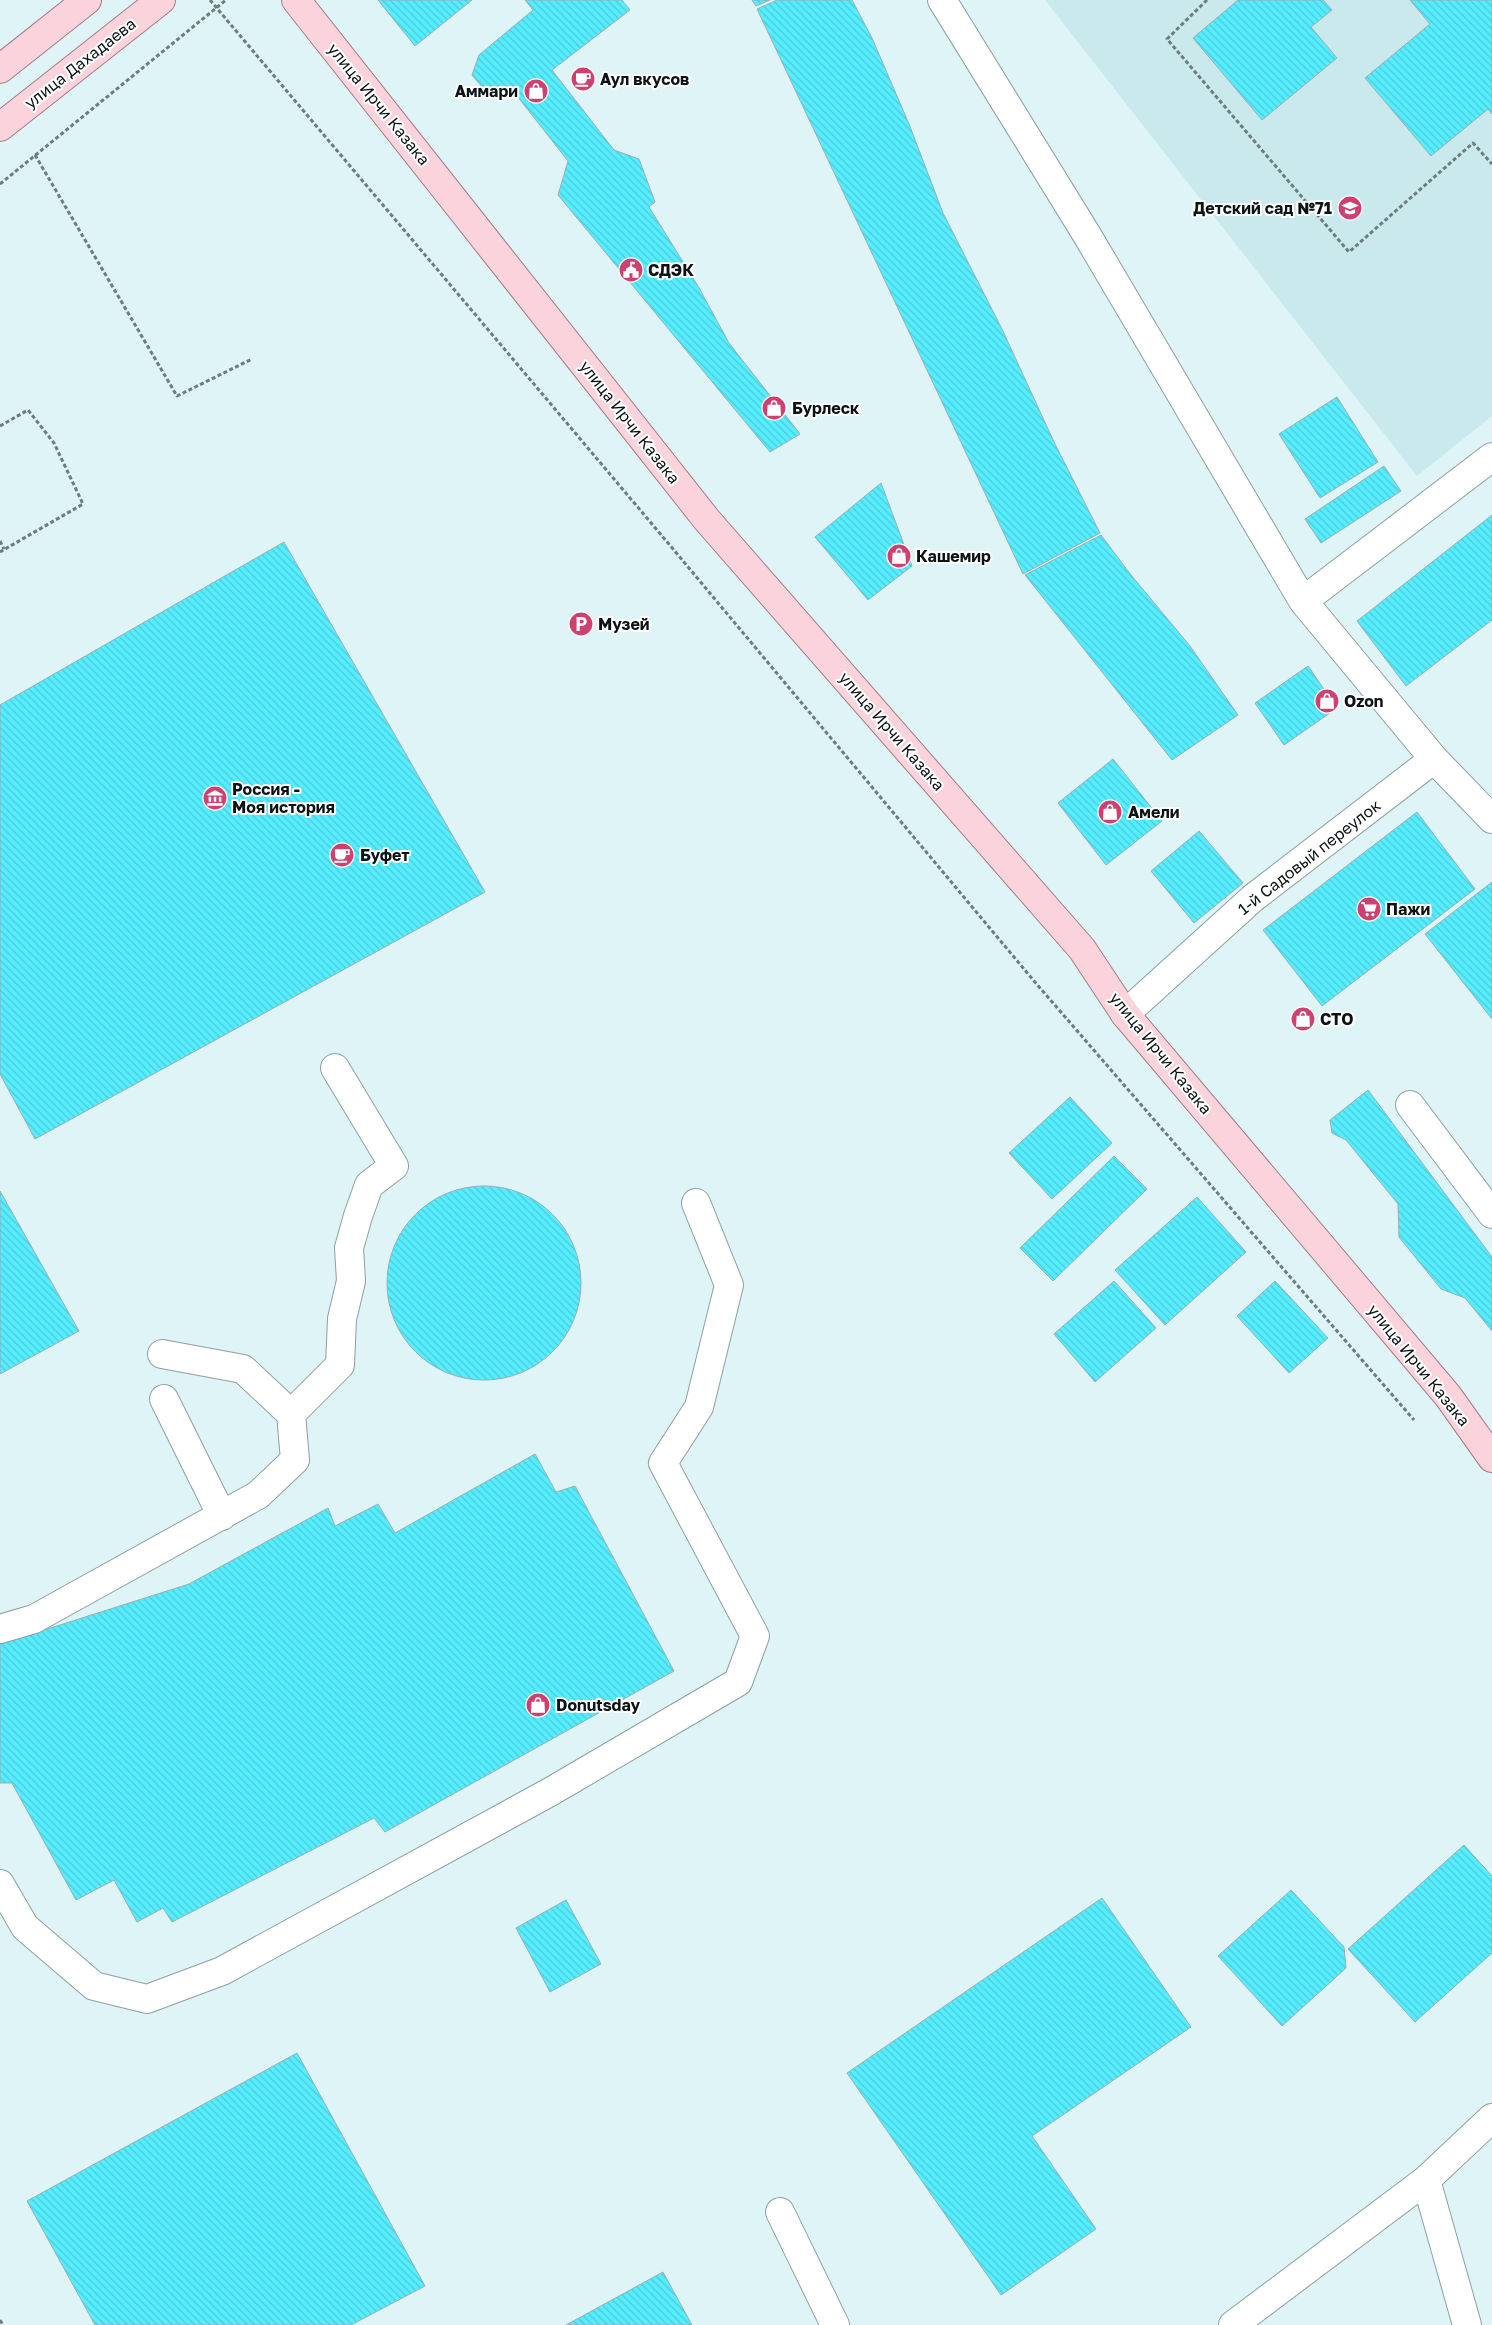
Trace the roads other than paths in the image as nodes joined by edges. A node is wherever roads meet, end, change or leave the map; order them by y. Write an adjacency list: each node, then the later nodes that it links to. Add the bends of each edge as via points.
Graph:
1 (87, 0): 5 (main road)
2 (161, 0): 6 (main road, улица Дахадаева)
3 (296, 0): 11 (main road, улица Ирчи Казака, via 707,520 1082,949)
4 (942, 0): 8 (street, via 1087,235)
5 (0, 69)
6 (0, 127)
7 (1492, 457): 8 (street)
8 (1303, 601): 9 (street)
9 (1434, 759): 10 (street); 11 (street, 1-й Садовый переулок, via 1253,898)
10 (1492, 820)
11 (1125, 1014): 19 (main road, улица Ирчи Казака, via 1448,1396)
12 (335, 1068): 18 (street, via 394,1166 369,1185 358,1216 350,1248 351,1281 342,1318 340,1365)
13 (1410, 1105): 15 (street)
14 (696, 1203): 22 (street, via 729,1285 699,1407 663,1463 755,1636 738,1682 550,1792 222,1971 147,1999 94,1986 25,1927)
15 (1492, 1214)
16 (162, 1354): 18 (street, via 243,1369)
17 (164, 1399): 20 (street)
18 (291, 1414): 20 (street, via 295,1460 258,1495)
19 (1492, 1458)
20 (222, 1516): 21 (street, via 34,1619)
21 (0, 1629)
22 (0, 1884)
23 (1492, 2118): 24 (street)
24 (1426, 2180): 27 (street); 28 (street)
25 (780, 2212): 26 (street)
26 (835, 2325)
27 (1233, 2325)
28 (1466, 2325)

